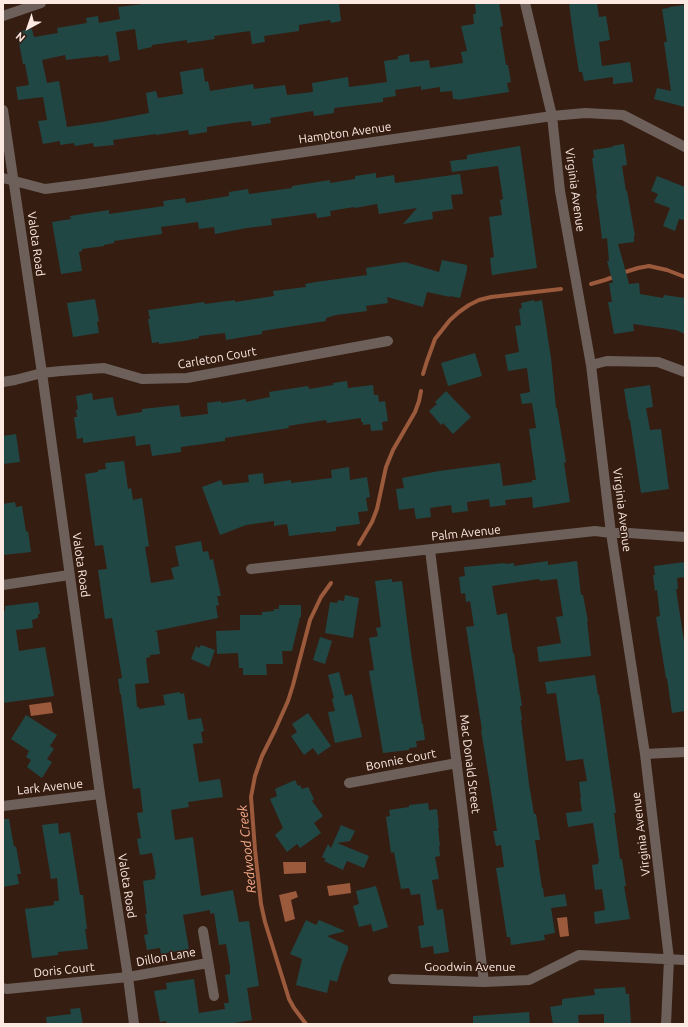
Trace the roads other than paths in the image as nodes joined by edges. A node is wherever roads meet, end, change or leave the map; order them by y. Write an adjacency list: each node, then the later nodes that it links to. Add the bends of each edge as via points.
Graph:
1 (41, 3): 3 (street)
2 (525, 3): 5 (street, Virginia Avenue)
3 (3, 16)
4 (3, 110): 8 (street, Valota Road)
5 (552, 116): 6 (street, Hampton Avenue, via 585,113 623,115); 8 (street, Hampton Avenue, via 46,189); 10 (street, Virginia Avenue, via 560,191)
6 (685, 147)
7 (3, 178): 8 (street, Hampton Avenue)
8 (14, 180): 12 (street, Valota Road)
9 (388, 341): 12 (street, Carleton Court, via 187,378 142,379 104,368)
10 (591, 365): 11 (street, via 607,361 658,362); 14 (street, Virginia Avenue)
11 (685, 372)
12 (42, 374): 13 (street, Carleton Court); 18 (street, Valota Road)
13 (3, 382)
14 (611, 533): 15 (street, Palm Avenue); 16 (street, Palm Avenue, via 595,531); 21 (street, Virginia Avenue)
15 (685, 537)
16 (430, 550): 17 (street, Palm Avenue); 22 (street, Mac Donald Street)
17 (251, 569)
18 (69, 574): 19 (street); 24 (street, Valota Road)
19 (3, 584)
20 (685, 752): 21 (street)
21 (645, 754): 27 (street, Virginia Avenue)
22 (457, 762): 23 (street, Bonnie Court); 32 (street, Mac Donald Street)
23 (349, 783)
24 (100, 794): 25 (street, Lark Avenue); 30 (street, Valota Road)
25 (3, 806)
26 (203, 931): 29 (street, Dillon Lane)
27 (669, 959): 28 (street, Goodwin Avenue); 32 (street, Goodwin Avenue, via 578,955 529,980); 36 (street, Virginia Avenue)
28 (685, 960)
29 (208, 963): 30 (street, Dillon Lane); 34 (street, Dillon Lane)
30 (128, 977): 33 (street, Doris Court); 35 (street, Valota Road)
31 (393, 979): 32 (street, Goodwin Avenue)
32 (484, 982)
33 (3, 988)
34 (214, 996)
35 (134, 1024)
36 (666, 1024)

